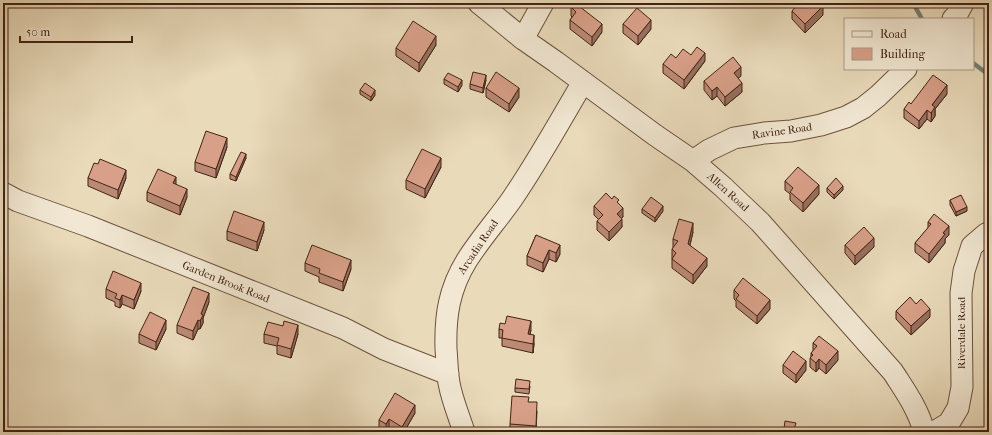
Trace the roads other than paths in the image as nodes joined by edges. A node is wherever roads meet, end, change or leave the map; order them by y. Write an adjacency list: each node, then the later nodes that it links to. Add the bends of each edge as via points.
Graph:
1 (479, 3): 5 (street, Allen Road)
2 (543, 3): 5 (street)
3 (963, 3): 4 (street)
4 (954, 18)
5 (523, 39): 7 (street, Allen Road)
6 (905, 70): 8 (street, Ravine Road, via 863,108 846,117 791,131 734,138)
7 (583, 82): 8 (street, Allen Road); 11 (street, Arcadia Road, via 536,163 467,260 457,280 447,310)
8 (693, 160): 13 (street, Allen Road, via 760,222 893,372 920,418)
9 (3, 193): 11 (street, Garden Brook Road, via 343,328 384,349)
10 (989, 233): 14 (street, Riverdale Road, via 972,246 964,271 961,292 962,387 958,408 949,423)
11 (448, 374): 12 (street, Arcadia Road)
12 (464, 432)
13 (924, 432)
14 (934, 432)

